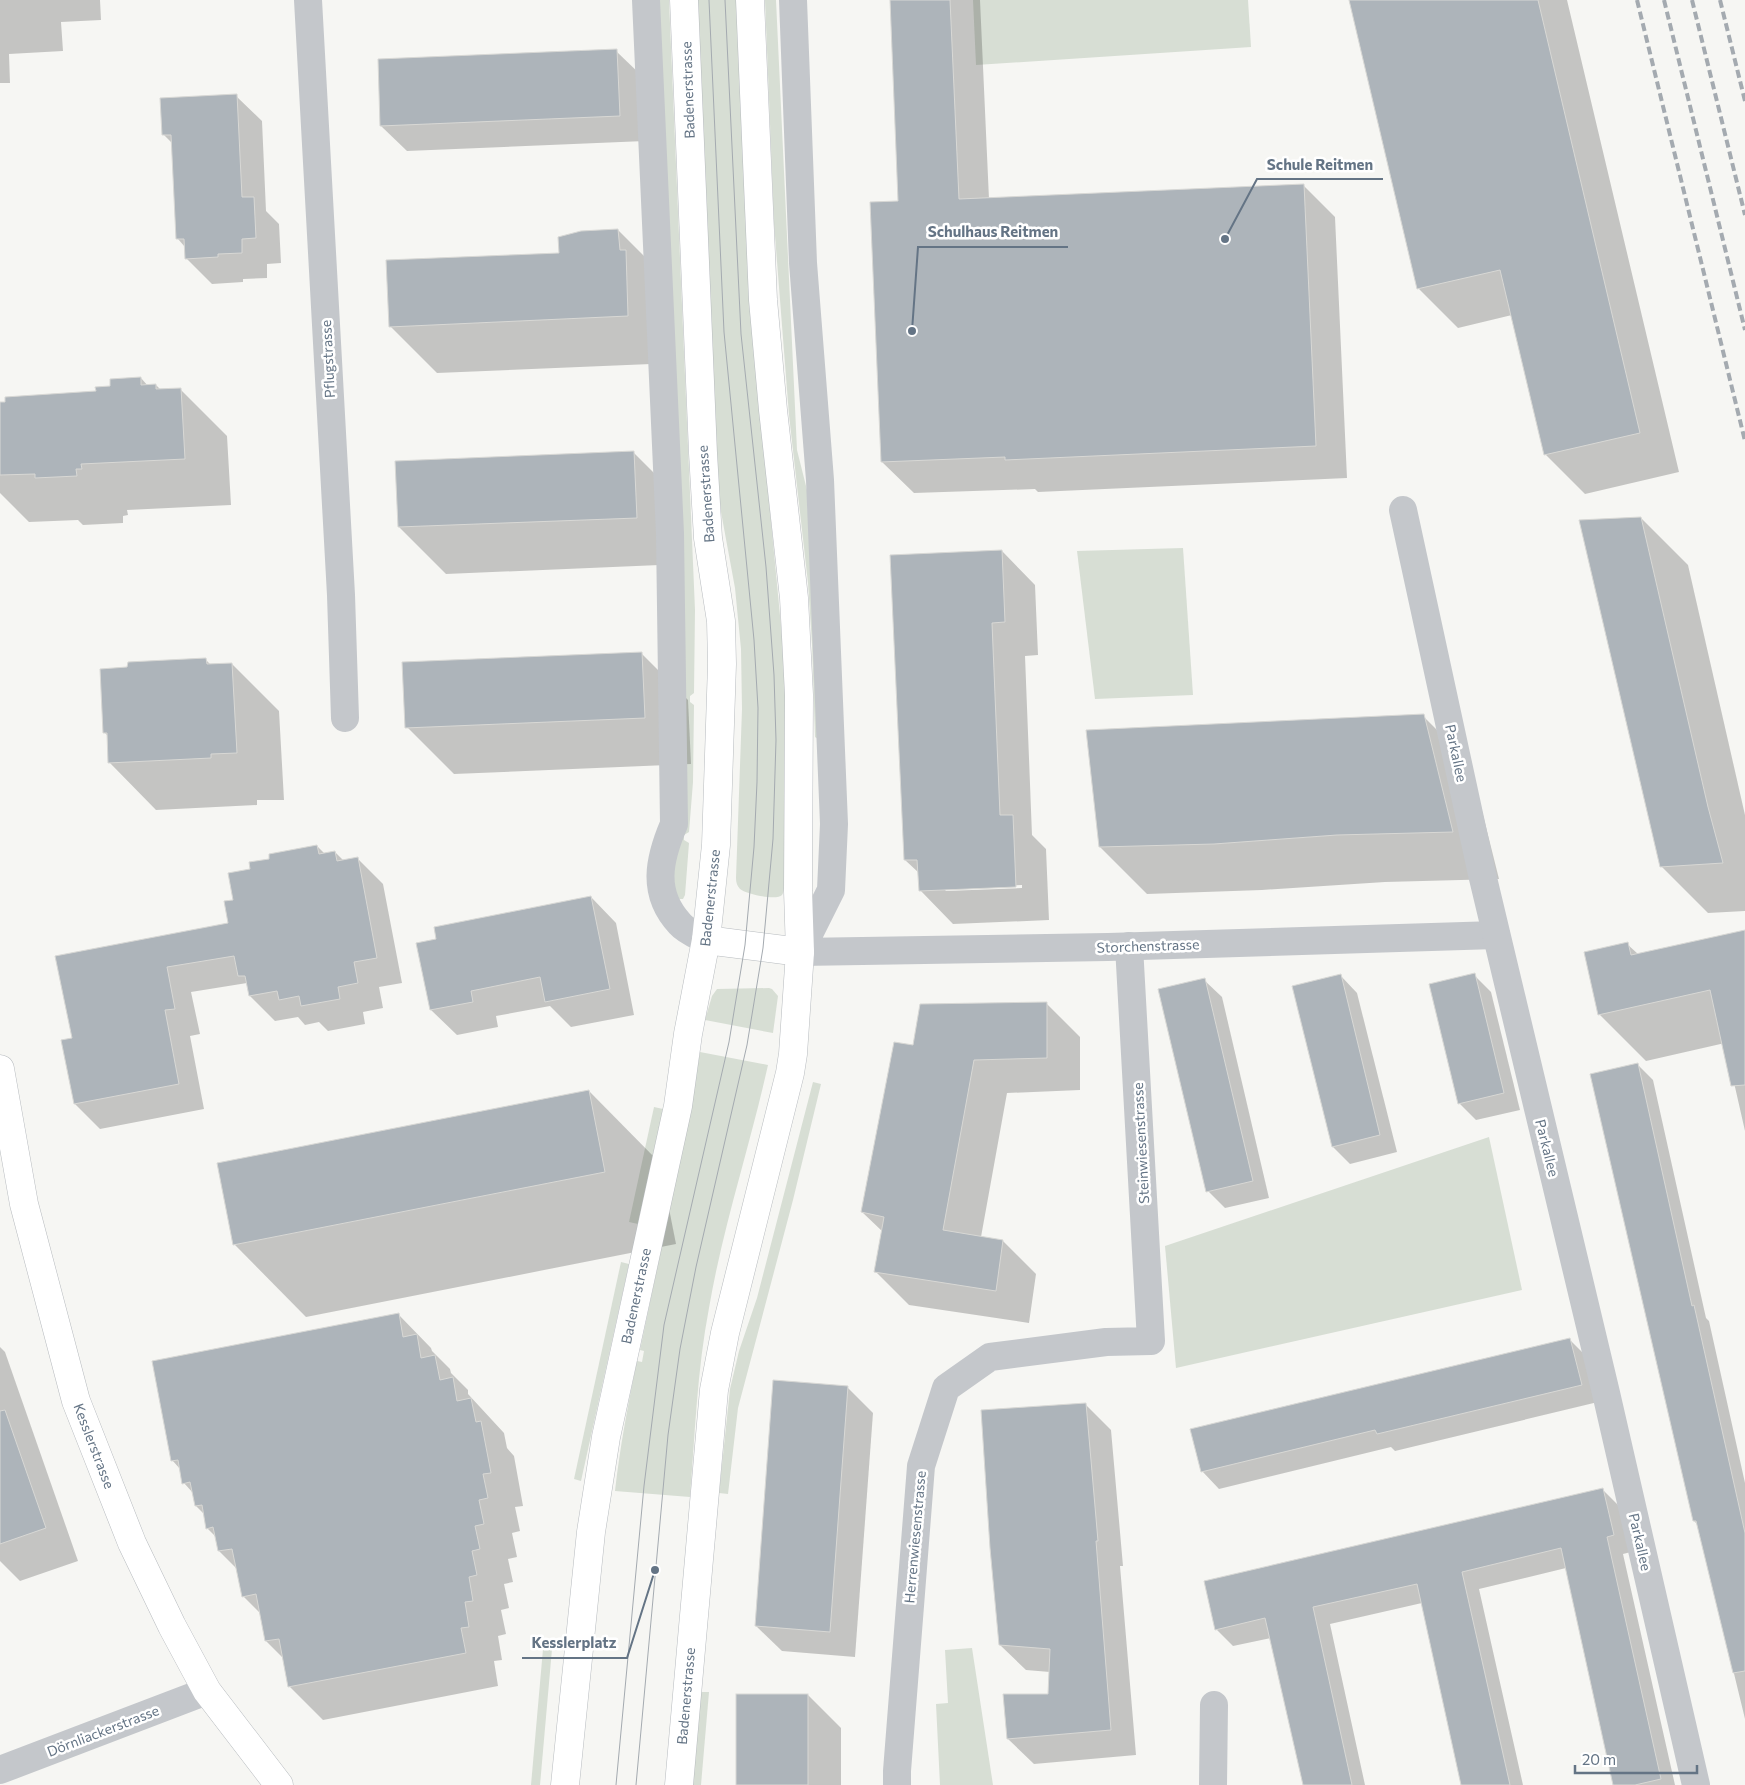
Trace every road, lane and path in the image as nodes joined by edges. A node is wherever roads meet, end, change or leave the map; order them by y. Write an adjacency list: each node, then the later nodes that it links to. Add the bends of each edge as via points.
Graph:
1 (308, 0): 7 (street, Pflugstrasse)
2 (646, 0): 9 (street, via 670,534 674,824 665,845 661,886 665,904 681,926)
3 (684, 0): 9 (main road, Badenerstrasse, via 702,453 722,664 716,845)
4 (750, 0): 11 (main road, Badenerstrasse, via 763,300 794,598 800,695)
5 (793, 0): 11 (street, via 803,263 820,480 834,824 831,890)
6 (1403, 510): 8 (street, Parkallee)
7 (345, 718)
8 (1496, 935): 10 (street, Storchenstrasse); 22 (street, Parkallee)
9 (706, 940): 11 (main road); 18 (main road, Badenerstrasse, via 678,1106 606,1437 590,1532)
10 (1129, 946): 11 (street, Storchenstrasse); 13 (street, Steinwiesenstrasse)
11 (800, 952): 19 (main road, Badenerstrasse, via 794,1054 725,1333 714,1390)
12 (0, 1070): 14 (main road, Kesslerstrasse, via 24,1204 76,1401 132,1543)
13 (1151, 1340): 20 (street, Herrenwiesenstrasse, via 990,1356 946,1388 921,1466 902,1692)
14 (207, 1691): 16 (street, Dörnliackerstrasse); 17 (main road, Kesslerstrasse)
15 (1214, 1705): 21 (street)
16 (0, 1770)
17 (279, 1785)
18 (564, 1785)
19 (679, 1785)
20 (898, 1785)
21 (1213, 1785)
22 (1696, 1785)

